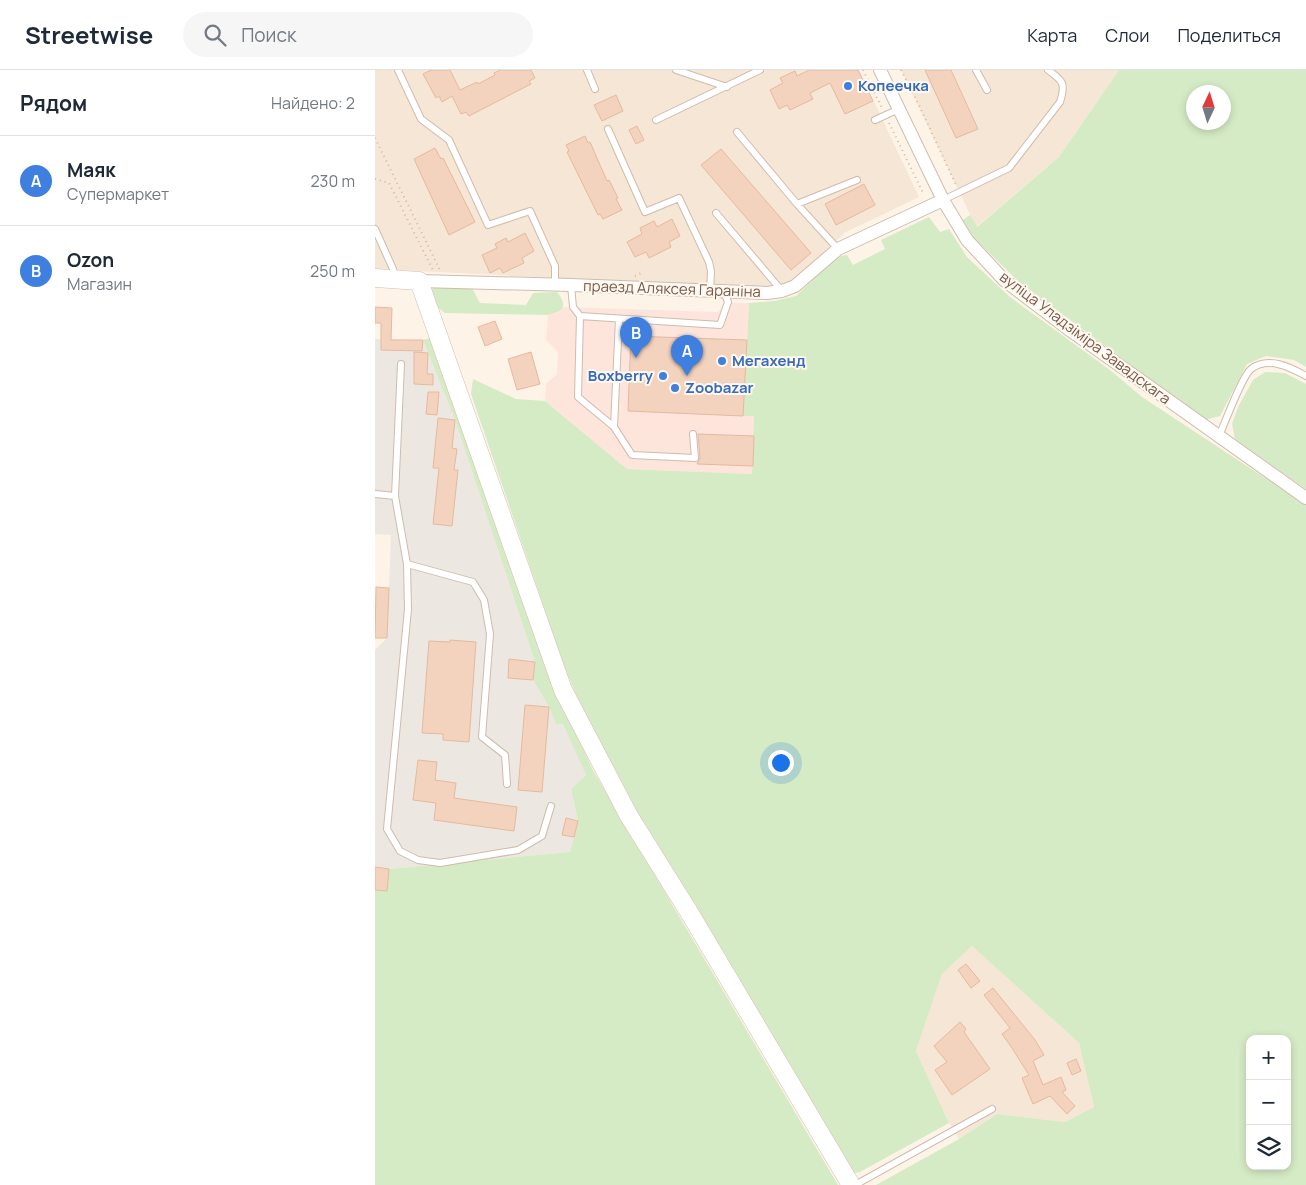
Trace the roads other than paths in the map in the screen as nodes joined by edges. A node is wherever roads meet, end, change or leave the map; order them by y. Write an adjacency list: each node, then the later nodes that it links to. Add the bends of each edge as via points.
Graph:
1 (398, 70): 25 (lane, via 421,119 449,140 489,225 529,211 555,266)
2 (587, 70): 9 (lane)
3 (676, 70): 8 (lane)
4 (761, 70): 8 (lane)
5 (880, 70): 11 (street, вуліца Уладзіміра Завадскага)
6 (976, 70): 10 (lane)
7 (1048, 70): 17 (lane, via 1062,81 1064,90 1060,102 1009,168)
8 (727, 87): 12 (lane)
9 (595, 89)
10 (987, 90)
11 (899, 109): 13 (lane); 17 (street, вуліца Уладзіміра Завадскага)
12 (656, 120)
13 (875, 120)
14 (608, 129): 27 (lane, via 645,212 679,198 709,262)
15 (737, 132): 18 (lane)
16 (857, 180): 18 (lane)
17 (943, 200): 21 (street, праезд Аляксея Гараніна); 36 (street, вуліца Уладзіміра Завадскага, via 967,240 1004,280)
18 (797, 204): 21 (lane)
19 (716, 213): 28 (lane)
20 (375, 228): 24 (lane)
21 (839, 249): 28 (street, праезд Аляксея Гараніна, via 795,286)
22 (426, 276): 24 (street, праезд Аляксея Гараніна); 25 (street, праезд Аляксея Гараніна); 44 (street, via 563,690 629,816)
23 (375, 278): 24 (street, праезд Аляксея Гараніна)
24 (395, 279)
25 (555, 285): 26 (street, праезд Аляксея Гараніна)
26 (571, 285): 27 (street, праезд Аляксея Гараніна); 30 (lane, via 573,307)
27 (710, 291): 29 (street, праезд Аляксея Гараніна)
28 (782, 291): 29 (street, праезд Аляксея Гараніна, via 767,294)
29 (724, 292): 31 (lane, via 728,302 720,325)
30 (580, 316): 31 (lane); 34 (lane, via 578,397)
31 (619, 319): 34 (lane)
32 (401, 364): 38 (lane)
33 (1306, 376): 36 (lane, via 1291,367 1267,362 1251,369)
34 (614, 427): 35 (lane, via 632,455 695,458)
35 (693, 434)
36 (1219, 436): 39 (street, вуліца Уладзіміра Завадскага)
37 (375, 494): 38 (lane)
38 (395, 496): 40 (lane)
39 (1306, 498)
40 (407, 564): 41 (lane, via 473,582 484,600 490,634 481,737 505,755); 42 (lane, via 408,609 387,829 400,851 418,860 440,863 518,850 542,836)
41 (507, 784)
42 (551, 806)
43 (992, 1109): 45 (lane)
44 (851, 1185)
45 (855, 1185)

